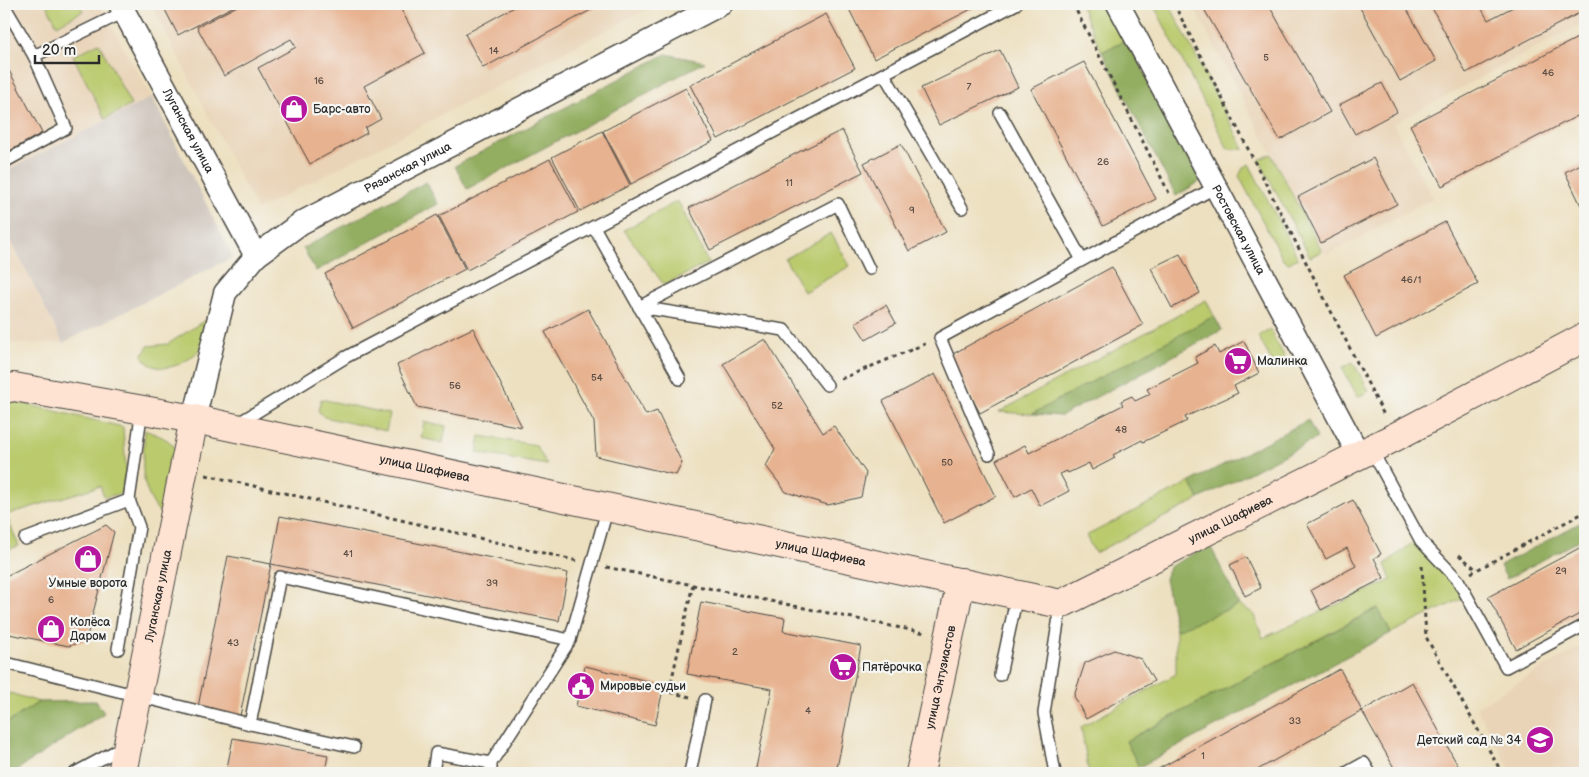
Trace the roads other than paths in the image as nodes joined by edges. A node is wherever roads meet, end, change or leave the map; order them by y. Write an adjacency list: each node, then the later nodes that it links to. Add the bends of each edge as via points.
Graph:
1 (721, 4): 13 (street, Рязанская улица, via 301,223)
2 (1016, 4): 7 (lane)
3 (1118, 4): 10 (street, Ростовская улица)
4 (4, 5): 6 (lane)
5 (122, 8): 6 (lane); 13 (street, Луганская улица)
6 (34, 56): 9 (lane, via 66,128)
7 (884, 74): 11 (lane); 12 (lane)
8 (1000, 113): 14 (lane)
9 (4, 162)
10 (1216, 187): 14 (lane); 24 (street, Ростовская улица)
11 (962, 208)
12 (594, 227): 16 (lane); 23 (lane, via 346,357)
13 (256, 256): 22 (street, Рязанская улица, via 225,293)
14 (1082, 260): 25 (lane, via 940,338)
15 (869, 269): 16 (lane, via 838,204)
16 (640, 307): 18 (lane); 19 (lane, via 784,330)
17 (1585, 337): 24 (street, улица Шафиева)
18 (680, 379)
19 (827, 385)
20 (4, 389): 21 (street, улица Шафиева, via 14,387)
21 (142, 409): 22 (street, улица Шафиева); 26 (lane)
22 (194, 419): 23 (street, улица Шафиева); 37 (street, Луганская улица)
23 (232, 427): 27 (street, улица Шафиева)
24 (1365, 452): 31 (street, улица Шафиева); 32 (lane, via 1421,541 1458,580 1506,666)
25 (990, 454)
26 (129, 500): 28 (lane); 34 (lane, via 139,527)
27 (608, 507): 29 (street, улица Шафиева); 33 (lane)
28 (25, 539)
29 (961, 582): 30 (street, улица Шафиева); 47 (street, улица Энтузиастов)
30 (1017, 595): 31 (street, улица Шафиева); 36 (lane)
31 (1061, 604): 48 (lane, via 1044,713)
32 (1585, 625)
33 (570, 640): 39 (lane, via 280,577); 42 (lane)
34 (118, 649)
35 (4, 668): 37 (lane, via 10,664)
36 (1000, 675)
37 (139, 695): 39 (lane); 40 (street, Луганская улица)
38 (705, 700): 46 (lane)
39 (250, 724): 41 (lane)
40 (128, 744): 43 (lane); 44 (street, Луганская улица)
41 (354, 747)
42 (491, 768): 45 (lane, via 436,753)
43 (75, 773)
44 (122, 773)
45 (433, 773)
46 (690, 773)
47 (920, 773)
48 (1055, 773)
49 (1346, 773): 50 (lane, via 1364,763)
50 (1370, 773)

